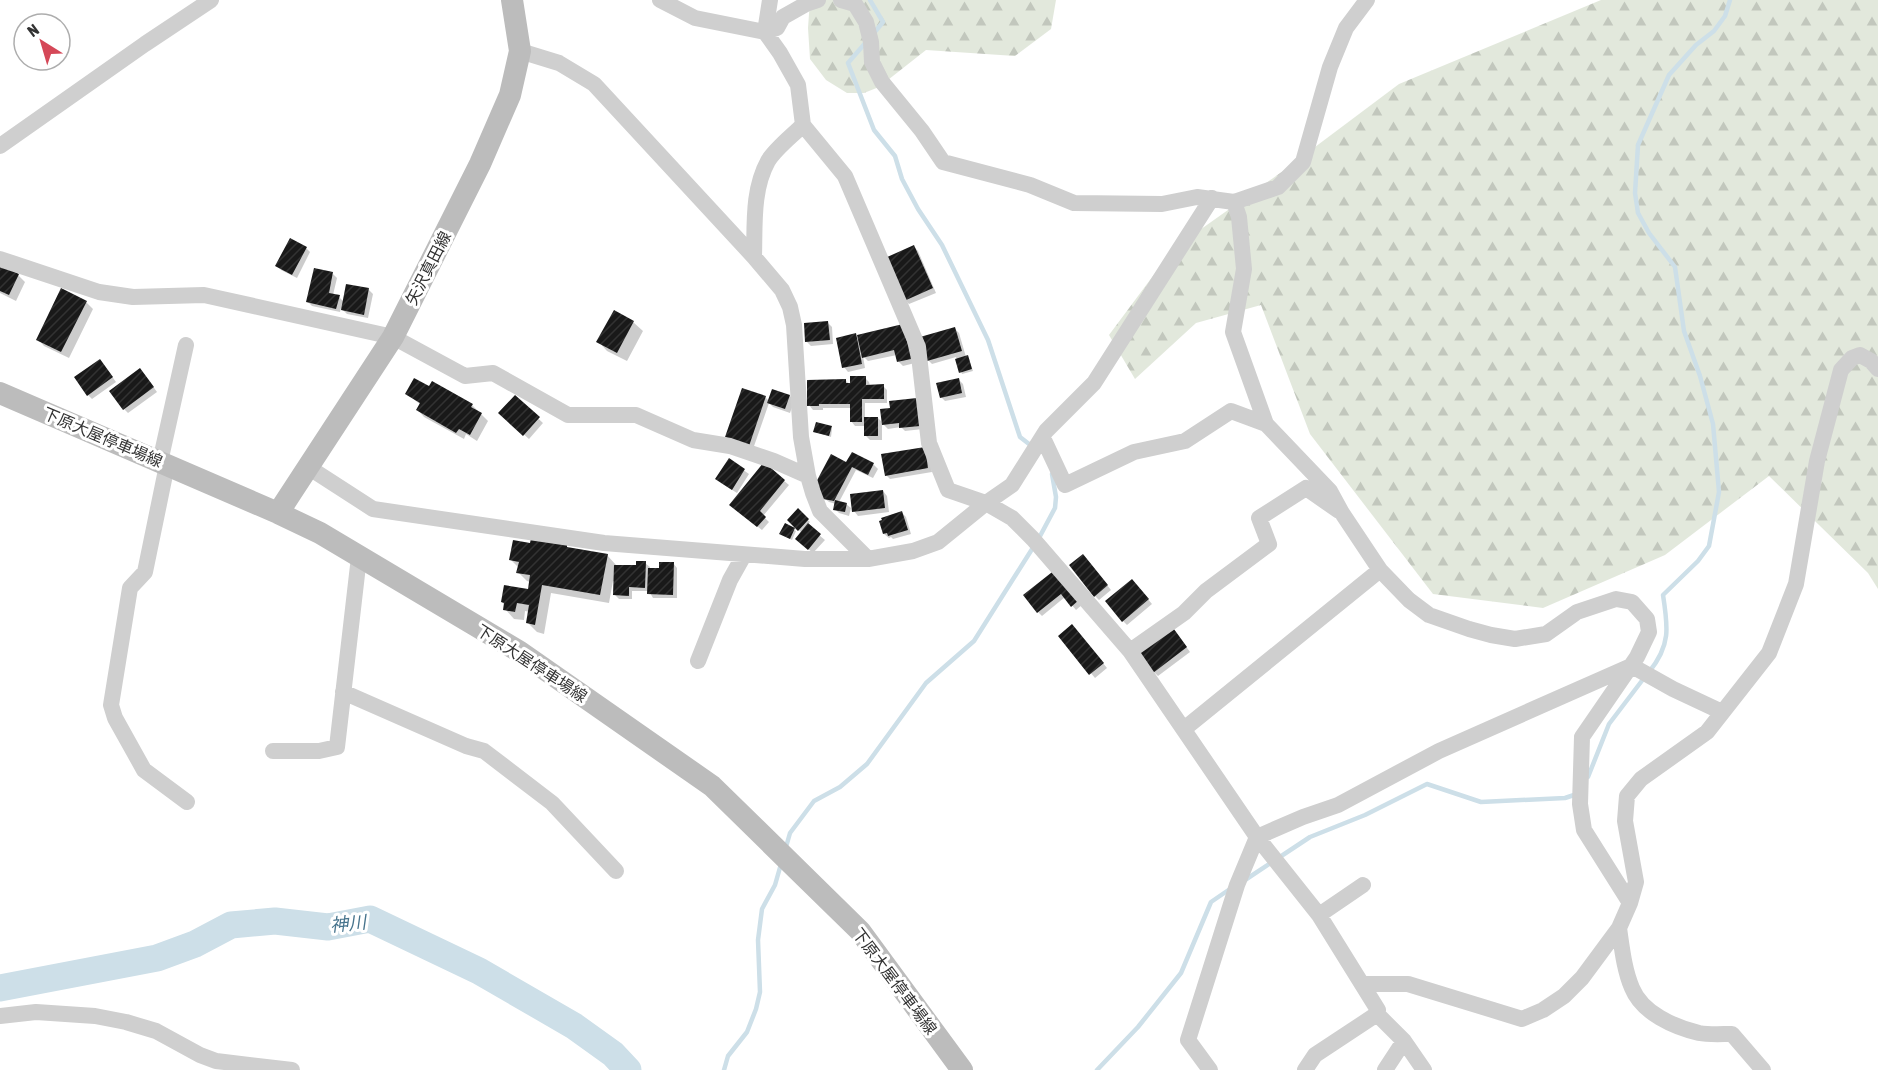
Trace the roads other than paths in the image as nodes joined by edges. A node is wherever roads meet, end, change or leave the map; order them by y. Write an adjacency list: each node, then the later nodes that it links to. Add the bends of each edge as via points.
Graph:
1 (211, 0): 11 (street)
2 (512, 0): 9 (main road, 矢沢真田線)
3 (660, 0): 8 (street, via 695,18)
4 (818, 0): 7 (street)
5 (841, 0): 12 (street, via 855,4 866,22 872,63 882,82 943,162 1030,185 1074,203 1162,204)
6 (1367, 0): 13 (street, via 1346,28 1330,67 1303,162 1278,187)
7 (774, 10): 8 (street)
8 (765, 32): 10 (street, via 798,85)
9 (520, 51): 14 (street, via 559,63 594,84); 16 (main road, 矢沢真田線, via 510,95 484,154)
10 (803, 125): 14 (street, via 769,159 759,181); 25 (street, via 844,176 918,346 929,443 948,490)
11 (0, 146)
12 (1212, 198): 13 (street); 21 (street, via 1094,382)
13 (1234, 202): 20 (street, via 1244,269 1233,332)
14 (754, 257): 24 (street, via 782,290 790,307)
15 (0, 258): 16 (street, via 99,292 133,297 204,295)
16 (393, 337): 23 (main road, 矢沢真田線); 24 (street, via 465,376 493,373 568,415 636,416 693,440 730,446)
17 (186, 345): 22 (street)
18 (1878, 369): 36 (street, via 1860,355 1841,370 1817,461 1796,584 1769,652)
19 (0, 393): 22 (main road, 下原大屋停車場線)
20 (1266, 424): 21 (street, via 1231,411 1185,441 1134,452 1065,485); 27 (street, via 1330,491)
21 (1043, 438): 25 (street, via 1012,486)
22 (163, 463): 26 (main road, 下原大屋停車場線); 39 (street, via 145,572 130,588 111,705 144,770)
23 (308, 467): 26 (main road, 矢沢真田線); 28 (street, via 373,509 604,543)
24 (808, 476): 30 (street, via 820,510)
25 (986, 503): 30 (street, via 938,542); 32 (street, via 1012,518 1033,539)
26 (278, 513): 29 (main road, 下原大屋停車場線)
27 (1342, 513): 31 (street); 32 (street, via 1306,488 1268,511 1259,518 1269,544)
28 (744, 555): 30 (street); 33 (street)
29 (359, 556): 35 (street); 51 (main road, 下原大屋停車場線, via 520,652 712,786 860,931)
30 (868, 559)
31 (1380, 570): 34 (street, via 1429,615 1515,639 1546,634 1577,612 1603,602 1632,602 1647,619 1649,632); 37 (street)
32 (1130, 651): 37 (street)
33 (698, 661)
34 (1632, 666): 36 (street); 40 (street, via 1439,752 1338,805); 43 (street, via 1582,737 1580,804 1584,830)
35 (343, 692): 38 (street, via 337,747); 41 (street, via 484,751 552,803)
36 (1722, 712): 43 (street, via 1707,732 1641,779 1627,796 1625,821 1636,882)
37 (1184, 729): 40 (street)
38 (273, 751)
39 (187, 802)
40 (1257, 837): 44 (street); 52 (street, via 1188,1040)
41 (616, 871)
42 (1363, 885): 44 (street)
43 (1630, 903): 45 (street)
44 (1319, 915): 46 (street)
45 (1619, 928): 46 (street, via 1564,996 1522,1019 1407,984); 56 (street, via 1627,972 1645,1009 1701,1034 1732,1034)
46 (1364, 984): 47 (street)
47 (1377, 1014): 49 (street); 53 (street, via 1315,1055)
48 (0, 1016): 50 (street, via 36,1012 105,1018 156,1031 216,1061)
49 (1404, 1041): 54 (street); 55 (street)
50 (292, 1070)
51 (962, 1070)
52 (1210, 1070)
53 (1305, 1070)
54 (1385, 1070)
55 (1424, 1070)
56 (1763, 1070)

